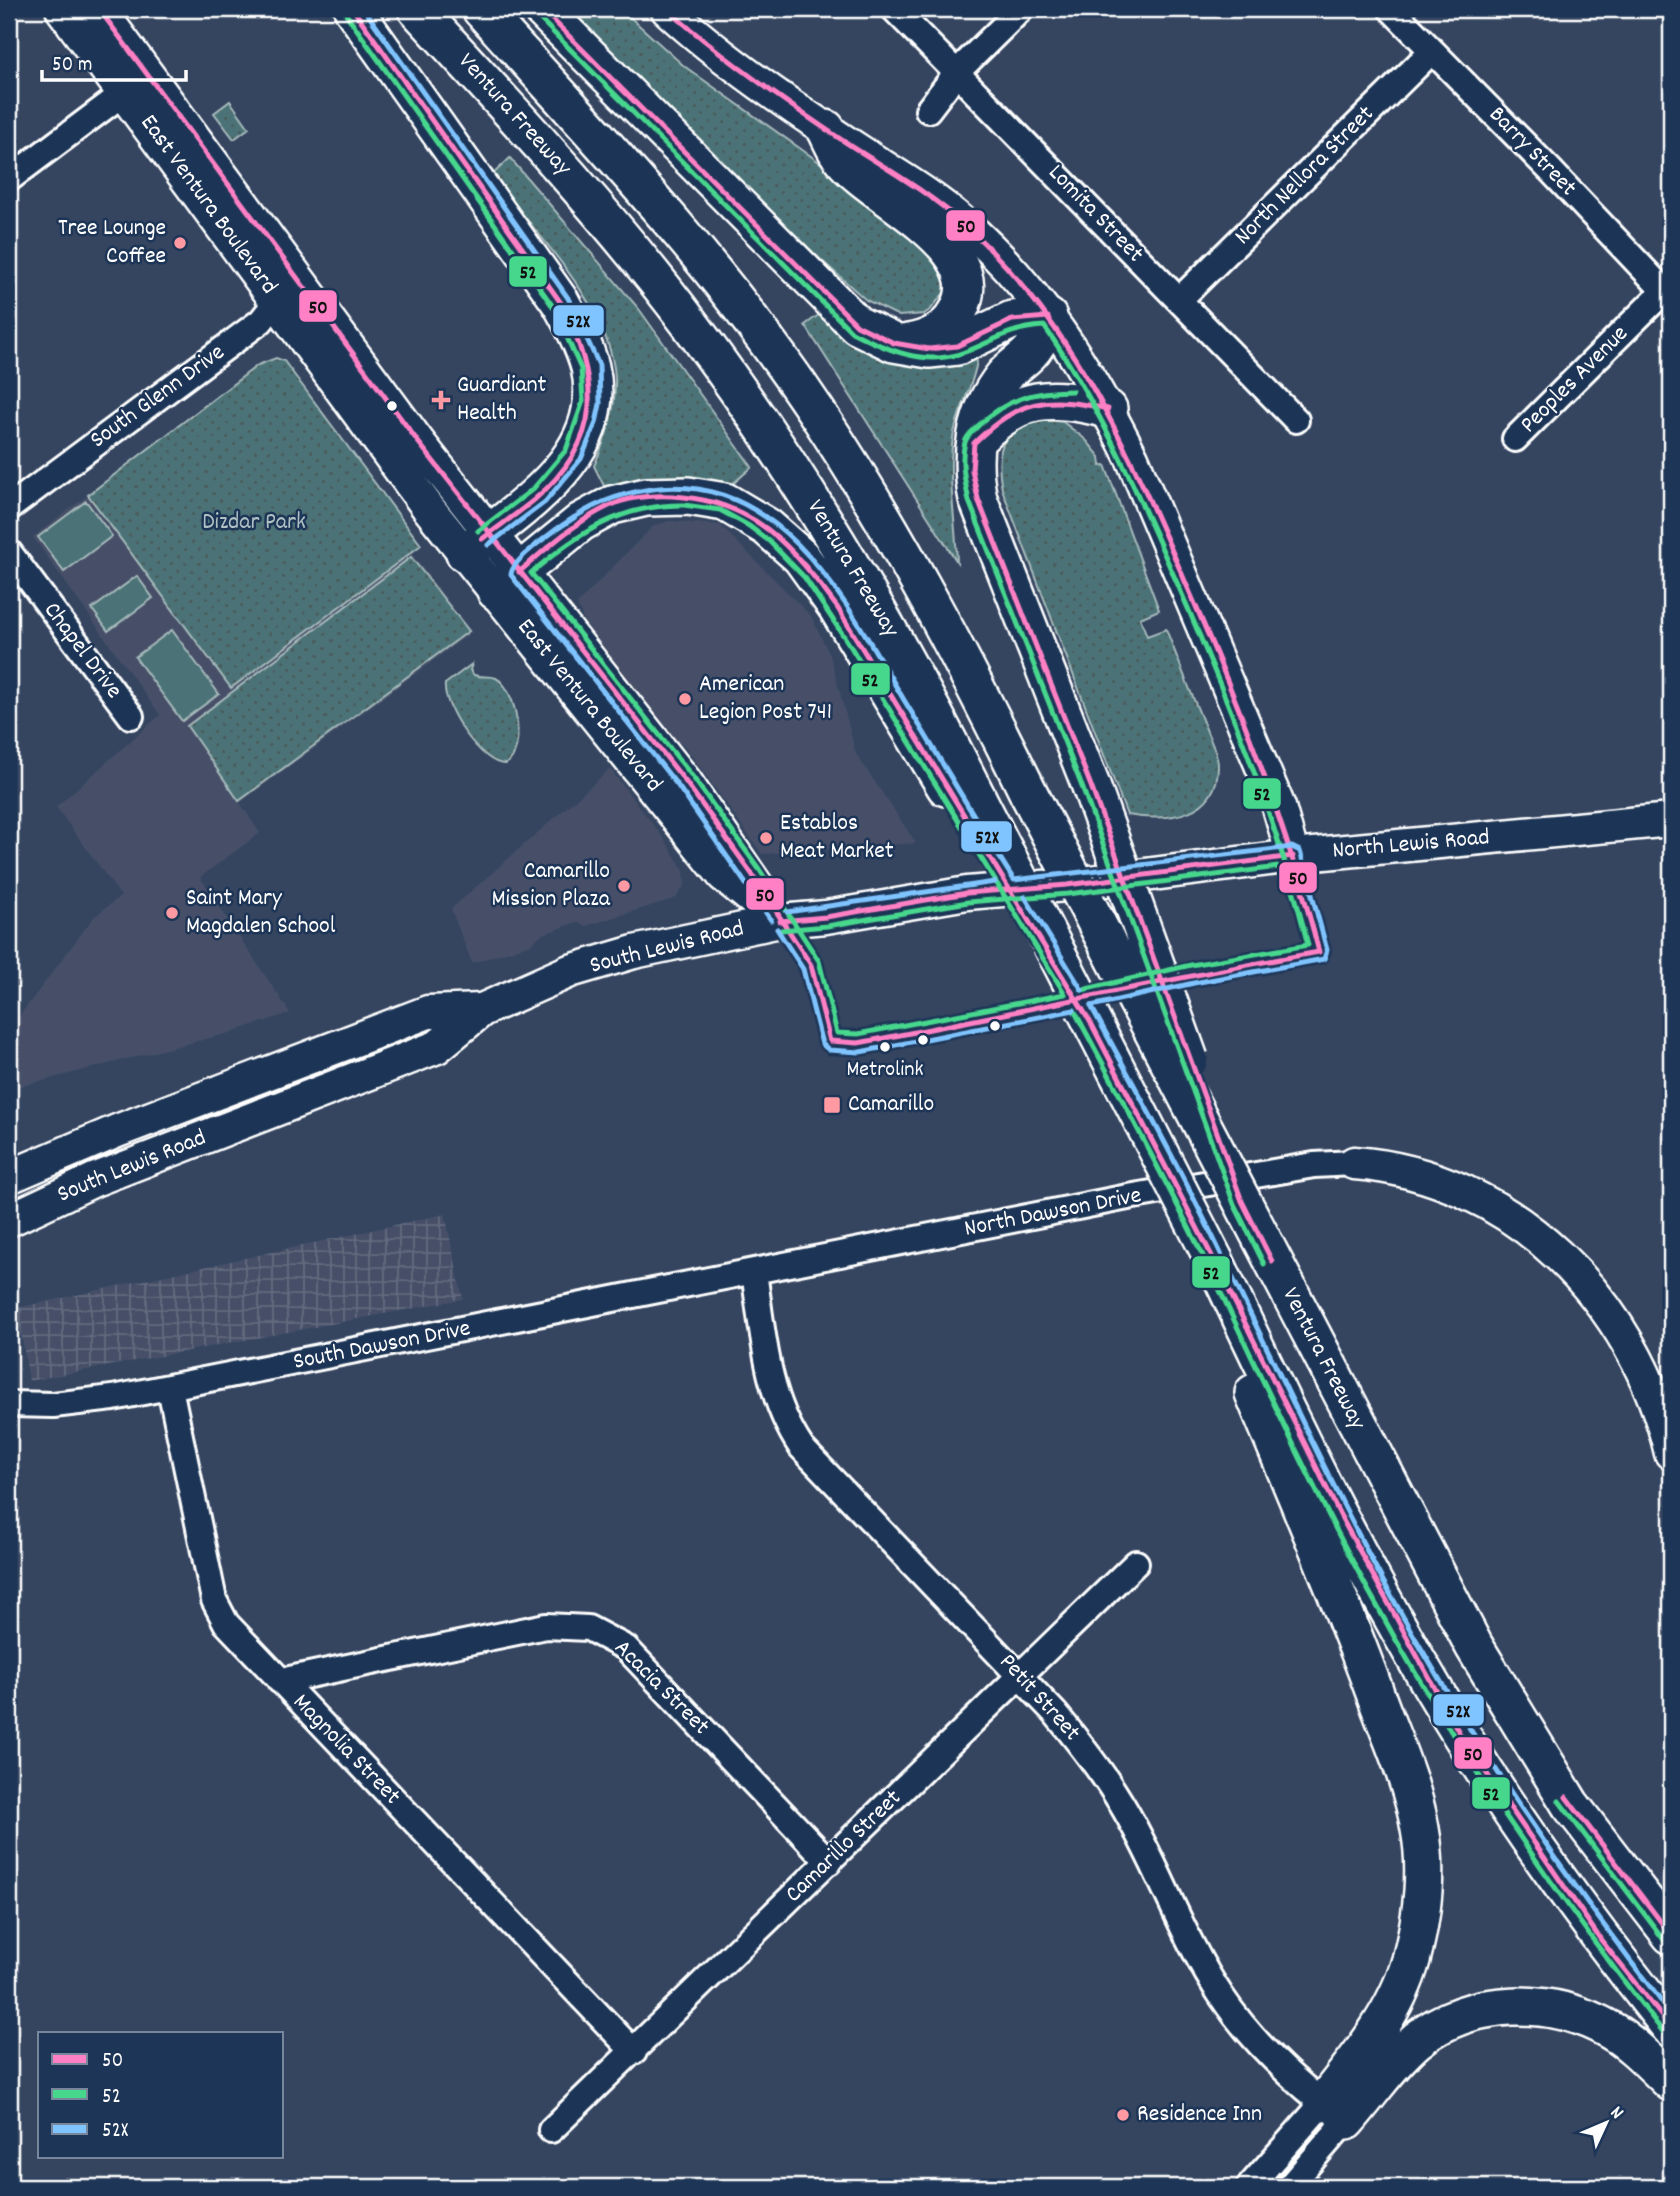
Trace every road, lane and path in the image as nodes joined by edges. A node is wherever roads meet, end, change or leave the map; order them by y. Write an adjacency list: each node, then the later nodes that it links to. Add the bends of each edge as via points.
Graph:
1 (62, 9): 13 (main road, East Ventura Boulevard)
2 (99, 9): 13 (main road, East Ventura Boulevard)
3 (353, 9): 27 (highway, via 561,303 590,368 592,407 565,468 540,495)
4 (417, 9): 31 (highway, Ventura Freeway, via 592,202 754,412 885,624)
5 (481, 9): 39 (highway, Ventura Freeway, bridge, via 704,259 815,410 927,594)
6 (542, 9): 21 (highway, via 822,293 857,325)
7 (667, 9): 15 (main road)
8 (894, 9): 12 (street, Lomita Street)
9 (1021, 9): 12 (street)
10 (1391, 9): 11 (street, Barry Street)
11 (1432, 51): 18 (street, Barry Street); 19 (street, North Nellora Street)
12 (957, 72): 14 (street); 19 (street, Lomita Street)
13 (136, 83): 16 (street); 17 (main road, East Ventura Boulevard); 17 (main road, East Ventura Boulevard, via 202,149)
14 (928, 110)
15 (826, 129): 20 (main road, via 962,222 993,251); 21 (highway, via 842,158 938,239 965,273 963,300 949,323 929,338)
16 (9, 179)
17 (286, 288): 26 (street, South Glenn Drive, via 257,324); 27 (main road, East Ventura Boulevard)
18 (1668, 295): 24 (street, Peoples Avenue)
19 (1179, 300): 23 (street, Lomita Street)
20 (1048, 317): 21 (highway, via 1013,320 957,346 929,349); 22 (main road); 25 (highway, via 1034,348 1004,376 991,396)
21 (901, 344)
22 (1108, 408): 25 (highway, via 1072,400 1023,404 998,418); 33 (main road, via 1279,807)
23 (1296, 420)
24 (1515, 439)
25 (974, 443): 39 (highway, bridge, via 972,470 978,499 1091,786)
26 (9, 508)
27 (476, 543): 29 (main road, East Ventura Boulevard)
28 (9, 552): 30 (street, Chapel Drive)
29 (507, 582): 31 (highway, via 581,522 612,505 646,497 688,496 725,502 767,527 801,557); 35 (main road, East Ventura Boulevard, via 685,781)
30 (131, 716)
31 (965, 799): 42 (highway, bridge, via 1091,1023)
32 (1671, 820): 33 (main road, North Lewis Road)
33 (1293, 856): 34 (main road, North Lewis Road)
34 (1067, 885): 35 (main road, South Lewis Road, via 967,893)
35 (780, 921): 36 (main road, South Lewis Road, via 570,971)
36 (482, 1010): 38 (main road, South Lewis Road, via 428,1012); 40 (main road, South Lewis Road, via 437,1047 94,1180)
37 (1354, 1163): 41 (street, North Dawson Drive, via 1314,1165 1128,1197); 45 (main road, via 1387,1166 1453,1185 1505,1212 1542,1240 1584,1281 1618,1324 1645,1374)
38 (9, 1177)
39 (1241, 1201): 50 (highway, Ventura Freeway, via 1474,1646 1570,1804)
40 (9, 1220)
41 (754, 1272): 43 (street, South Dawson Drive); 47 (street, Petit Street, via 771,1378 796,1438 817,1466)
42 (1234, 1304): 51 (highway, via 1373,1581 1461,1735 1556,1877); 54 (highway, via 1246,1375 1342,1602 1409,1783 1420,1830 1422,1908 1411,1962 1396,1999)
43 (170, 1388): 44 (street, South Dawson Drive, via 65,1404); 48 (street, Magnolia Street, via 214,1600 226,1623)
44 (9, 1404)
45 (1671, 1453)
46 (1136, 1563): 47 (street, Camarillo Street)
47 (1020, 1675): 49 (street, Camarillo Street); 54 (street, Petit Street, via 1087,1752 1122,1805 1194,1952 1223,1999 1269,2051)
48 (280, 1681): 49 (street, Acacia Street, via 546,1626 588,1628 626,1648); 52 (street, Magnolia Street)
49 (829, 1863): 52 (street, Camarillo Street)
50 (1671, 1935)
51 (1671, 2028)
52 (634, 2052): 55 (street, Camarillo Street)
53 (1671, 2082): 54 (highway, via 1632,2045 1588,2019 1538,2006 1495,2007 1442,2024)
54 (1334, 2112): 56 (street); 57 (street)
55 (551, 2130)
56 (1248, 2187)
57 (1289, 2187)

